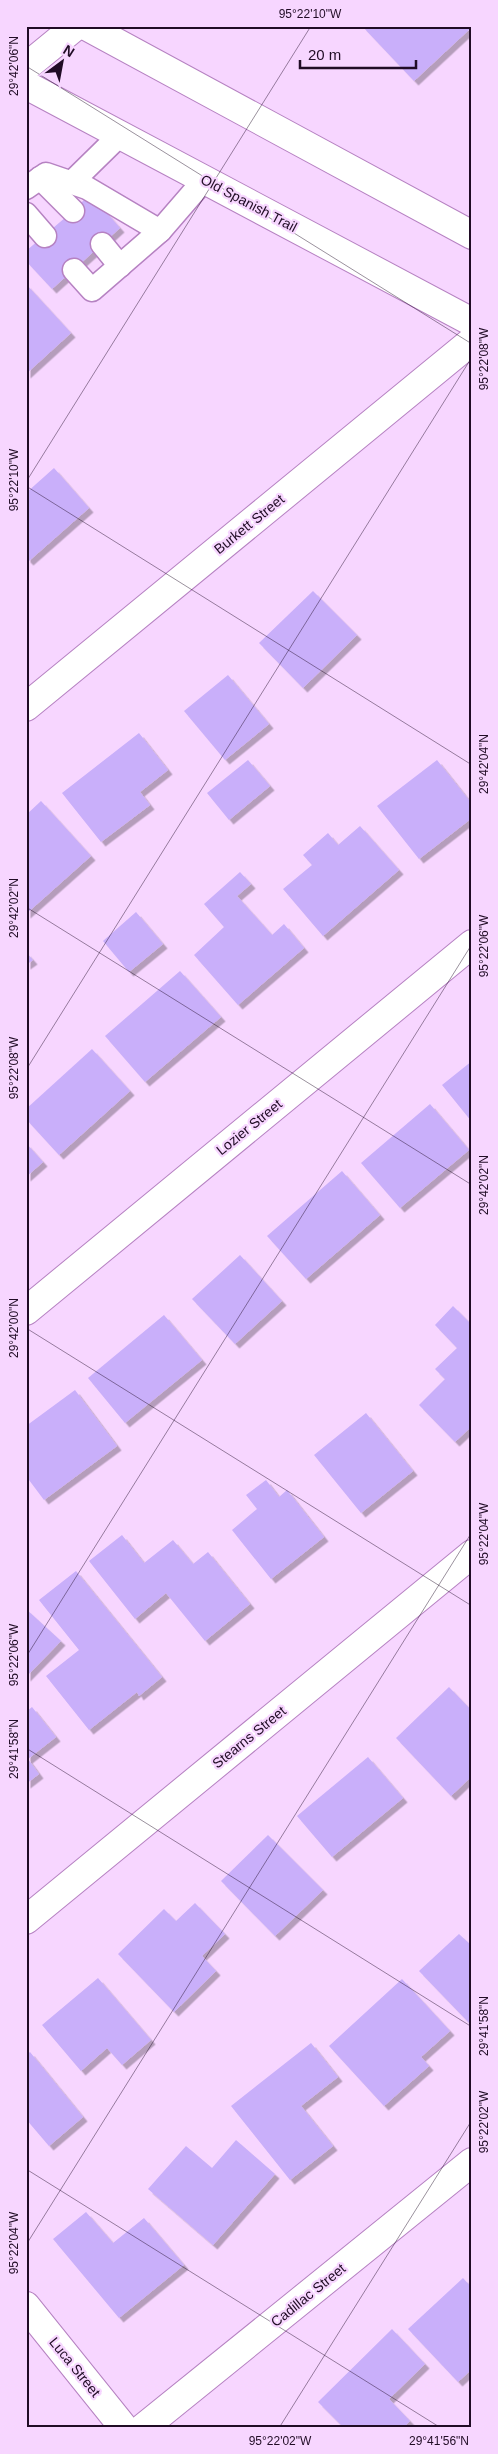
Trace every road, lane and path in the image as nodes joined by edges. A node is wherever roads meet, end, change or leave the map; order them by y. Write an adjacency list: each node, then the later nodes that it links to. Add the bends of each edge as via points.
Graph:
1 (76, 26): 3 (street)
2 (86, 26): 12 (street)
3 (26, 67)
4 (26, 84): 5 (street, Old Spanish Trail)
5 (120, 135): 6 (street, Old Spanish Trail); 7 (lane)
6 (205, 179): 11 (lane); 17 (street, Old Spanish Trail)
7 (71, 182): 8 (lane, via 46,174); 11 (lane)
8 (33, 183): 9 (lane)
9 (73, 211)
10 (26, 214): 13 (lane)
11 (160, 231): 15 (lane)
12 (472, 235)
13 (45, 236)
14 (102, 244): 15 (lane)
15 (120, 266): 16 (lane, via 92,290)
16 (74, 270)
17 (472, 322)
18 (472, 341): 19 (street, Burkett Street)
19 (26, 707)
20 (472, 944): 21 (street, Lozier Street)
21 (26, 1310)
22 (472, 1554): 23 (street, Stearns Street)
23 (26, 1920)
24 (472, 2162): 27 (street, Cadillac Street)
25 (26, 2306): 26 (street, Luca Street)
26 (124, 2428)
27 (143, 2428)

